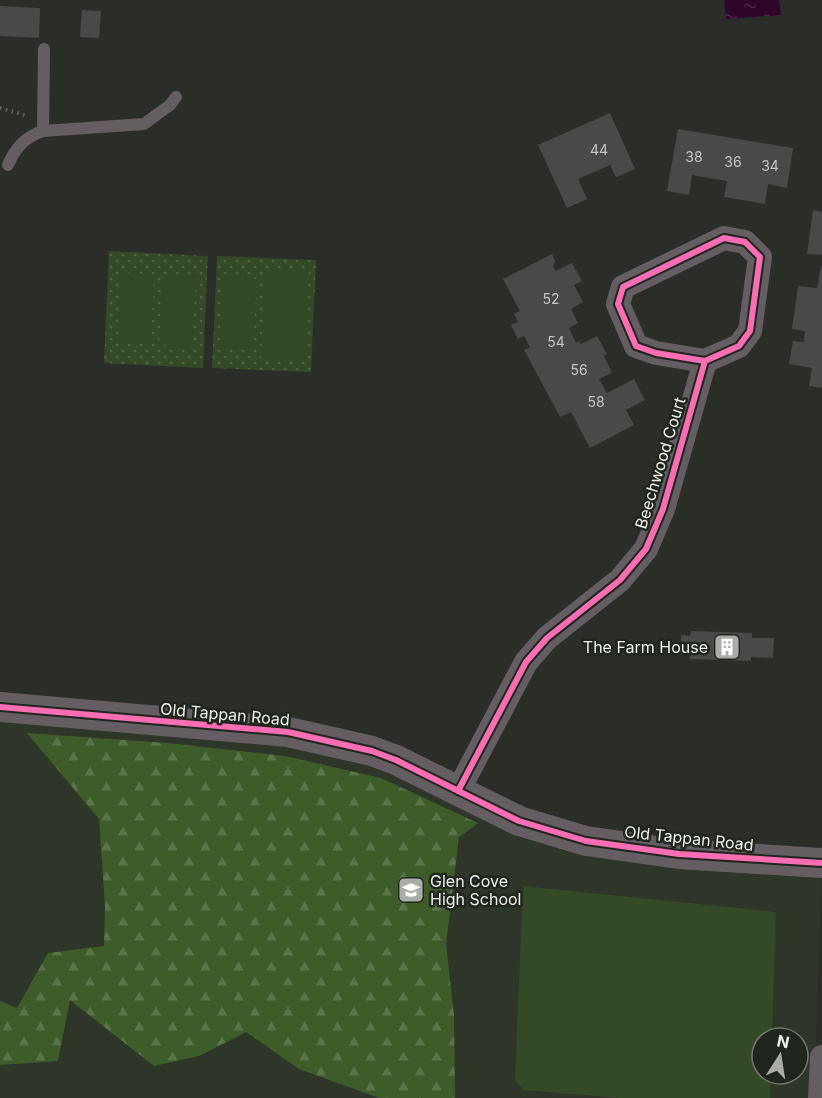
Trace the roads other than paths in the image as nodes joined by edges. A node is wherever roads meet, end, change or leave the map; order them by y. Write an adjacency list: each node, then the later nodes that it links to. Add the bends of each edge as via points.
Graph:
1 (44, 49): 3 (lane)
2 (176, 97): 3 (lane, via 144,124)
3 (43, 125): 4 (lane, via 18,147)
4 (8, 165)
5 (705, 361): 5 (street, via 739,346 750,331 760,257 746,242 724,238 623,286 618,304 636,346); 7 (street, Beechwood Court, via 663,509 646,549 620,580 547,638 526,662)
6 (0, 707): 7 (street, Old Tappan Road, via 288,732 372,751)
7 (458, 791): 8 (street, Old Tappan Road, via 519,821 586,841 679,854)
8 (822, 863)
9 (822, 1057): 10 (street)
10 (820, 1098)

